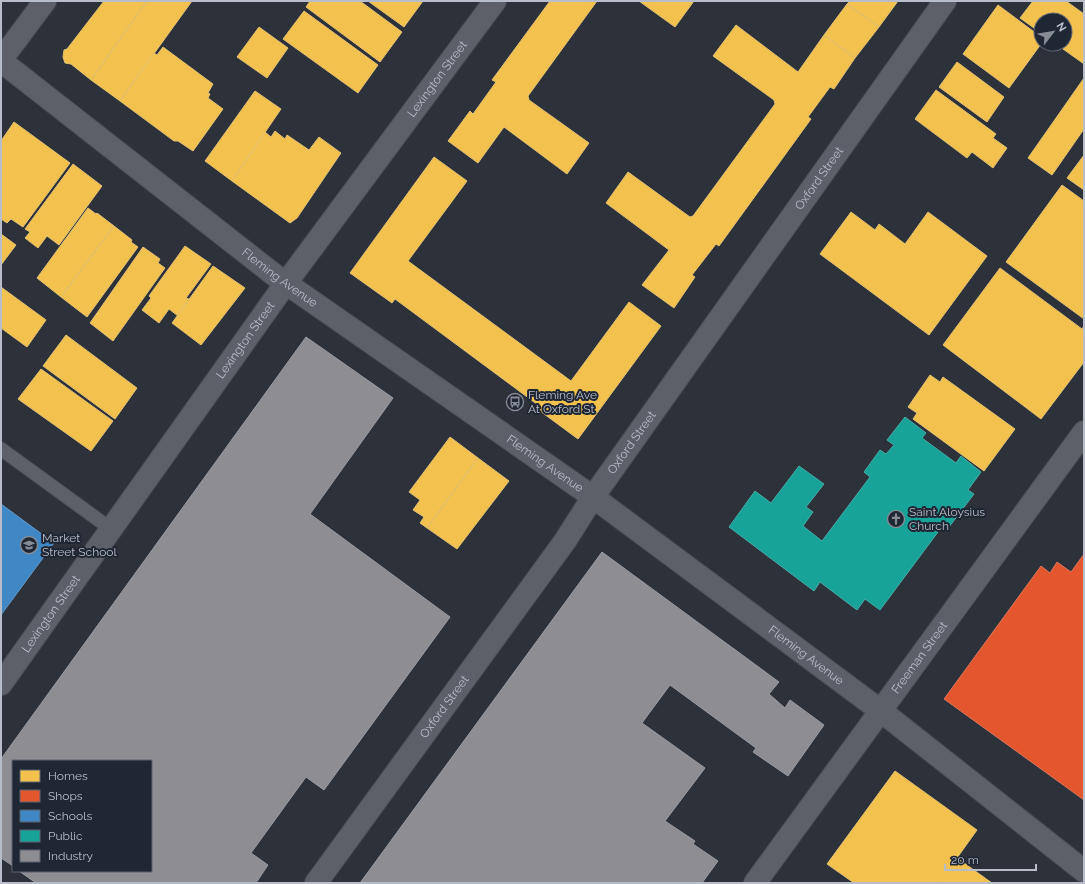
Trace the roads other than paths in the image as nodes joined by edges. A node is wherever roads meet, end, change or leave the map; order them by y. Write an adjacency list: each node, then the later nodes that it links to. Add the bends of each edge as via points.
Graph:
1 (45, 1): 4 (street)
2 (495, 1): 5 (street, Lexington Street)
3 (945, 1): 8 (street, Oxford Street)
4 (1, 61): 5 (street, Fleming Avenue)
5 (286, 284): 8 (street, Fleming Avenue); 9 (street, Lexington Street)
6 (1084, 432): 11 (street, Freeman Street)
7 (1, 449): 9 (lane)
8 (593, 497): 11 (street, Fleming Avenue); 13 (street, Oxford Street, via 565,541)
9 (111, 529): 10 (street, Lexington Street)
10 (1, 684)
11 (881, 711): 12 (street, Fleming Avenue); 14 (street, Freeman Street)
12 (1084, 871)
13 (316, 883)
14 (755, 883)

